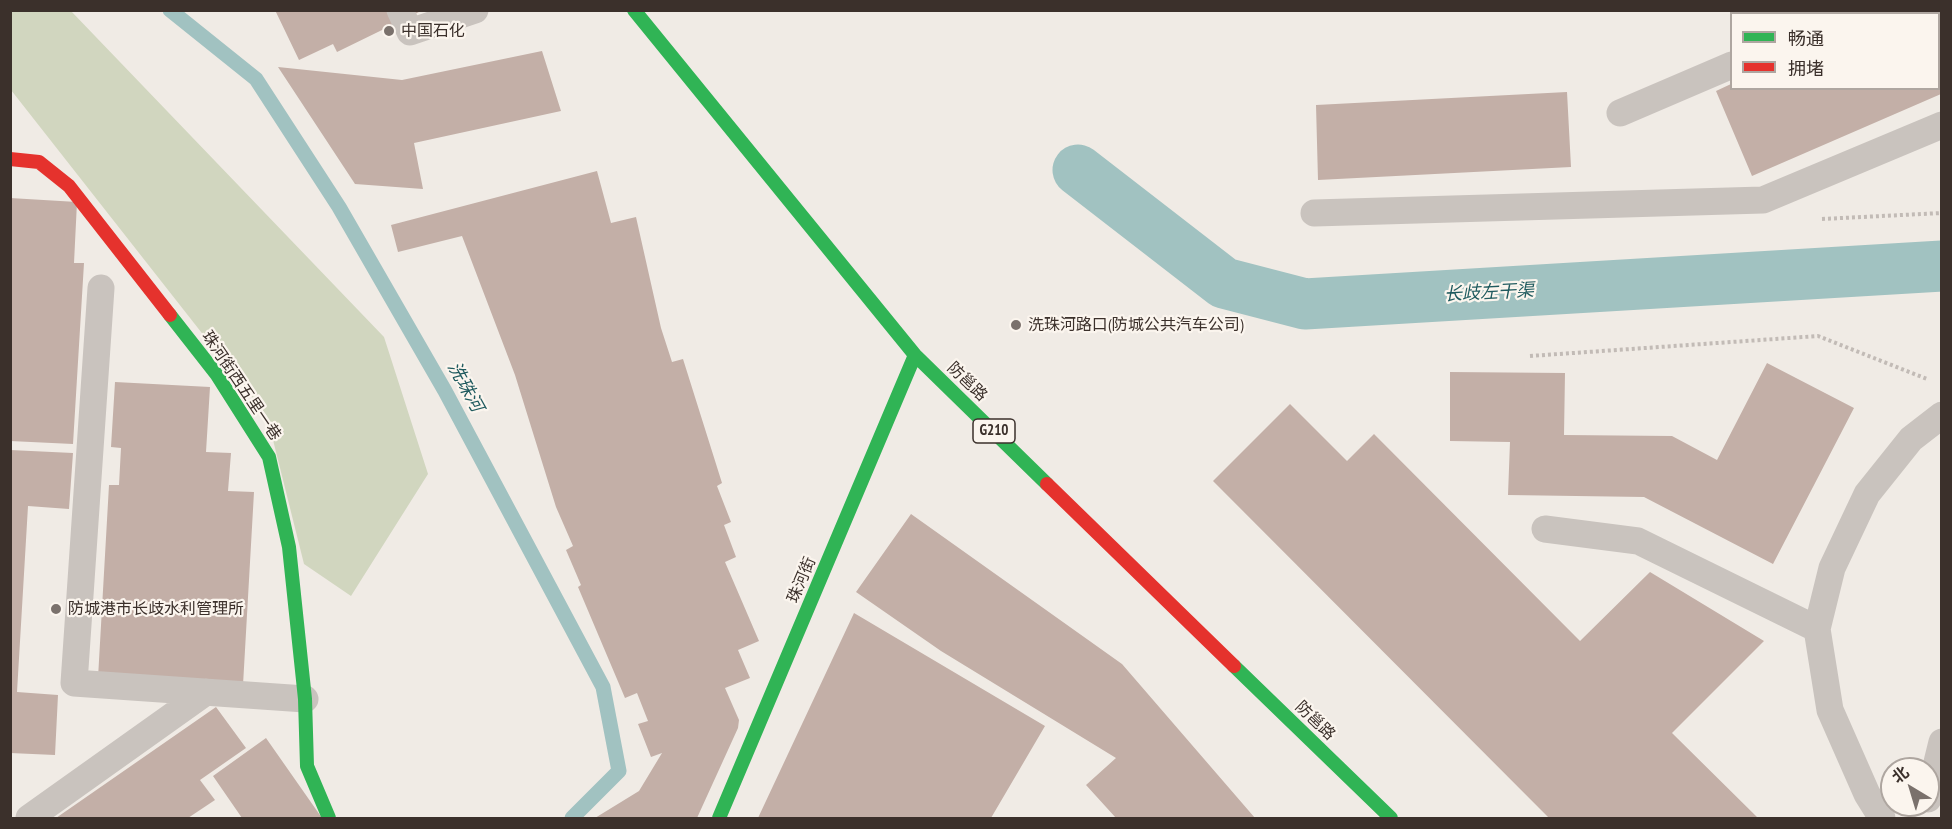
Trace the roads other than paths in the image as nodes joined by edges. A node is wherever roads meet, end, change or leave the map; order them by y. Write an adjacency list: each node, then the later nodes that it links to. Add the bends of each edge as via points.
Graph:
1 (400, 10): 2 (lane, via 410,32)
2 (475, 10)
3 (634, 10): 10 (main road, 防邕路 / G210)
4 (1730, 65): 5 (lane)
5 (1620, 112)
6 (1941, 125): 8 (lane, via 1763,200)
7 (10, 159): 15 (main road, 珠河街西五里一巷, via 39,162 69,186 217,375 269,457 289,548)
8 (1314, 213)
9 (101, 288): 14 (lane, via 74,682)
10 (915, 355): 20 (main road, 珠河街); 21 (main road, 防邕路 / G210)
11 (1941, 415): 13 (lane, via 1911,439 1867,494 1832,568)
12 (1545, 529): 13 (lane, via 1638,542)
13 (1817, 629): 22 (lane, via 1830,710)
14 (206, 692): 15 (lane); 18 (lane)
15 (305, 699): 19 (main road, 珠河街西五里一巷, via 307,766)
16 (1941, 742): 17 (lane)
17 (1938, 757)
18 (29, 819)
19 (329, 819)
20 (719, 819)
21 (1391, 819)
22 (1882, 819)

